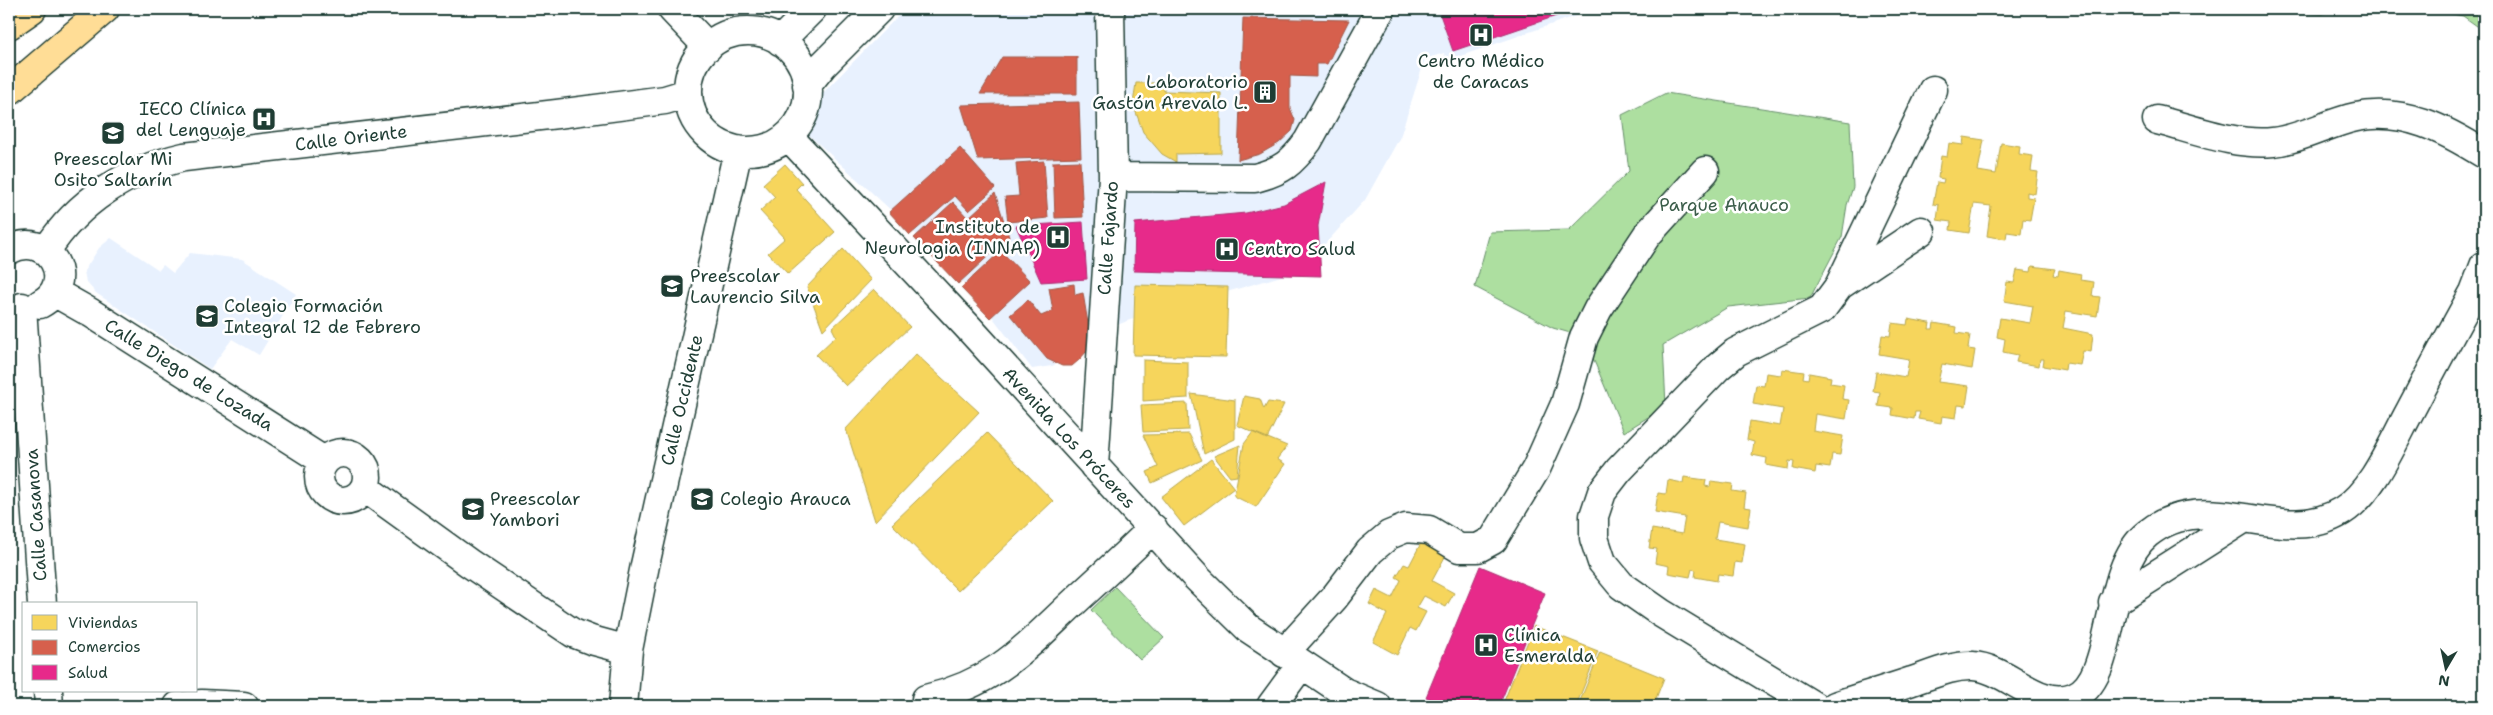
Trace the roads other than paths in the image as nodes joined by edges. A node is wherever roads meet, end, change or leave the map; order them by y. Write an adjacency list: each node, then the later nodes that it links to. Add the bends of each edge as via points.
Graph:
1 (32, 9): 8 (highway)
2 (672, 9): 10 (street)
3 (812, 9): 9 (street)
4 (879, 9): 11 (street, via 823,65)
5 (1110, 9): 20 (street, Calle Fajardo)
6 (1382, 9): 20 (street, via 1308,141 1294,160 1275,173 1255,178)
7 (106, 12): 13 (highway)
8 (9, 26)
9 (780, 41): 10 (street, via 750,32 735,33); 11 (street, via 799,60)
10 (708, 47): 14 (street, via 696,60)
11 (808, 85): 16 (street, via 804,113)
12 (1933, 90): 25 (street)
13 (9, 91)
14 (688, 93): 17 (street, via 691,110 709,137 722,146); 23 (street, Calle Oriente, via 665,100 163,162 115,182 96,196 55,237)
15 (2157, 120): 18 (street, via 2242,141 2273,142 2357,117 2388,115 2424,122)
16 (788, 136): 17 (street, via 756,151); 29 (street, Avenida Los Próceres)
17 (738, 150): 35 (street, Calle Occidente)
18 (2484, 154)
19 (1705, 171): 36 (street, via 1648,235 1598,309 1584,337 1565,404 1536,469 1493,540 1478,548 1459,548 1429,530 1406,528 1389,534 1370,551)
20 (1112, 177): 29 (street, Calle Fajardo)
21 (1921, 231): 25 (street)
22 (9, 250): 23 (street, via 28,244)
23 (46, 252): 26 (street, via 57,267 58,280)
24 (2484, 266): 31 (street, via 2474,292 2385,459 2364,490 2343,510 2319,520 2293,523)
25 (1838, 286): 45 (street, via 1822,309 1736,352 1718,366 1619,470 1602,492 1594,516 1594,538 1602,562 1621,585)
26 (54, 292): 27 (street, via 43,303); 28 (street, Calle Diego de Lozada)
27 (15, 304): 33 (street, Calle Casanova)
28 (324, 461): 30 (street, via 340,452 353,455 366,469); 30 (street, via 319,471 319,482 328,496 348,500)
29 (1094, 466): 32 (street, Avenida Los Próceres)
30 (365, 488): 35 (street, via 468,563 573,632)
31 (2245, 518): 34 (street); 34 (street, via 2192,513 2167,520 2146,535 2130,555)
32 (1153, 528): 36 (street, Avenida Los Próceres, via 1196,577 1248,628); 38 (street, via 1011,661 952,693)
33 (42, 602)
34 (2113, 602): 46 (street, via 2096,674 2088,687 2076,696 2062,700 2045,698 1974,666 1951,669)
35 (628, 650): 42 (street, Calle Occidente)
36 (1292, 659): 43 (street); 44 (street, Avenida Los Próceres, via 1344,692)
37 (48, 692): 39 (street)
38 (926, 699)
39 (49, 706)
40 (178, 706): 41 (street)
41 (244, 706)
42 (623, 706)
43 (1271, 706)
44 (1377, 706)
45 (1814, 706)
46 (1835, 706)

